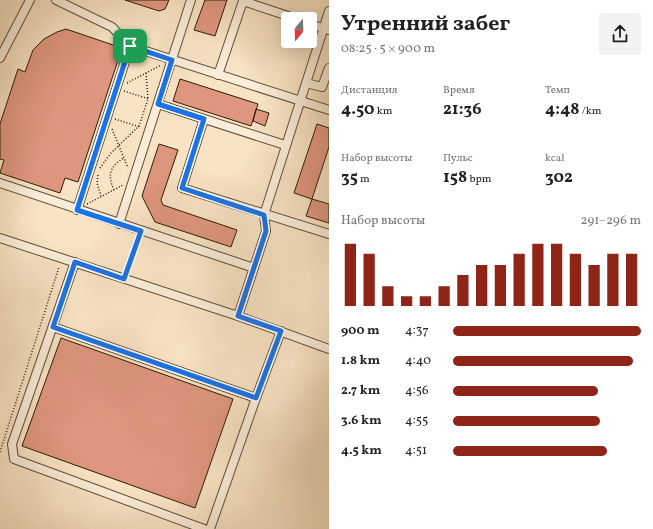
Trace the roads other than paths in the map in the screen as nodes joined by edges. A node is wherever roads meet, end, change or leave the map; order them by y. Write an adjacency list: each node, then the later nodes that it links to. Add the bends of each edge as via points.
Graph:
1 (30, 0): 8 (street)
2 (56, 0): 7 (street, via 112,27)
3 (191, 0): 9 (street)
4 (329, 11): 6 (street)
5 (281, 14): 11 (street, via 243,1)
6 (326, 29): 12 (street)
7 (130, 46): 9 (street); 19 (street)
8 (0, 58)
9 (172, 60): 11 (street); 14 (street)
10 (329, 68): 12 (street, via 322,87)
11 (218, 75): 13 (street)
12 (306, 83): 13 (street)
13 (300, 101): 15 (street); 17 (street)
14 (158, 103): 16 (street); 21 (street)
15 (329, 110)
16 (204, 119): 17 (street); 20 (street, via 182,188)
17 (285, 145): 20 (street)
18 (0, 183): 19 (street)
19 (77, 210): 21 (street)
20 (264, 215): 22 (street); 25 (street, via 266,231)
21 (119, 224): 25 (street)
22 (329, 234)
23 (0, 238): 24 (street)
24 (75, 262): 26 (street); 27 (street)
25 (254, 268): 26 (street)
26 (238, 316): 28 (street)
27 (53, 327): 30 (street); 31 (street, via 12,444 14,459)
28 (281, 331): 29 (street); 30 (street)
29 (329, 349)
30 (256, 398): 32 (street)
31 (204, 529)
32 (210, 529)

